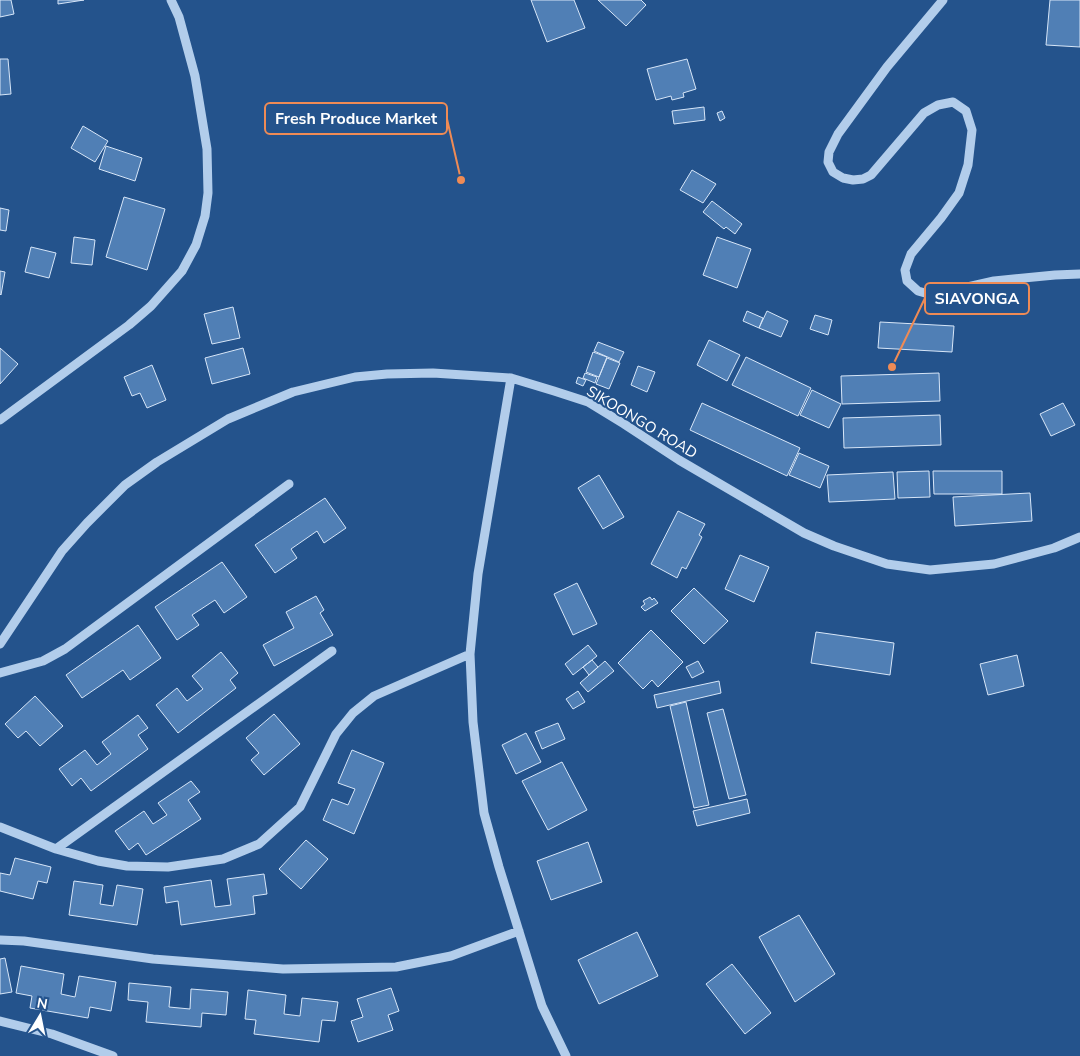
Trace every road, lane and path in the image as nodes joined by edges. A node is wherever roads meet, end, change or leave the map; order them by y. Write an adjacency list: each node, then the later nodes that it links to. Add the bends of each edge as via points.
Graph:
1 (171, 0): 5 (street, via 179,17 195,76 207,148 208,193 196,245 182,271 151,306)
2 (943, 0): 3 (street, via 887,66 838,134 829,152 828,162 833,172 853,180 871,175 924,113 938,105 954,102 966,110 972,130 968,165 959,193 911,254 904,270 908,282 918,291 932,295 994,281)
3 (1080, 274)
4 (511, 378): 7 (street, SIKOONGO ROAD, via 588,402 804,533 887,564 930,570 994,564); 8 (street, SIKOONGO ROAD, via 433,373 355,377 293,392 228,420 125,485 87,522 62,552); 10 (street, via 478,574)
5 (0, 420)
6 (289, 484): 11 (street, via 65,649 43,661)
7 (1080, 538)
8 (0, 644)
9 (332, 651): 13 (street)
10 (470, 654): 13 (street, via 374,696 353,713 336,734 300,807 259,844 223,859 168,867 127,866); 14 (street, via 473,722 484,813)
11 (0, 673)
12 (0, 827): 13 (street)
13 (56, 849)
14 (519, 931): 15 (street, via 451,956 396,967 284,969 153,959); 18 (street, via 542,1006)
15 (0, 940)
16 (0, 1021): 17 (street, via 52,1034)
17 (113, 1056)
18 (566, 1056)

